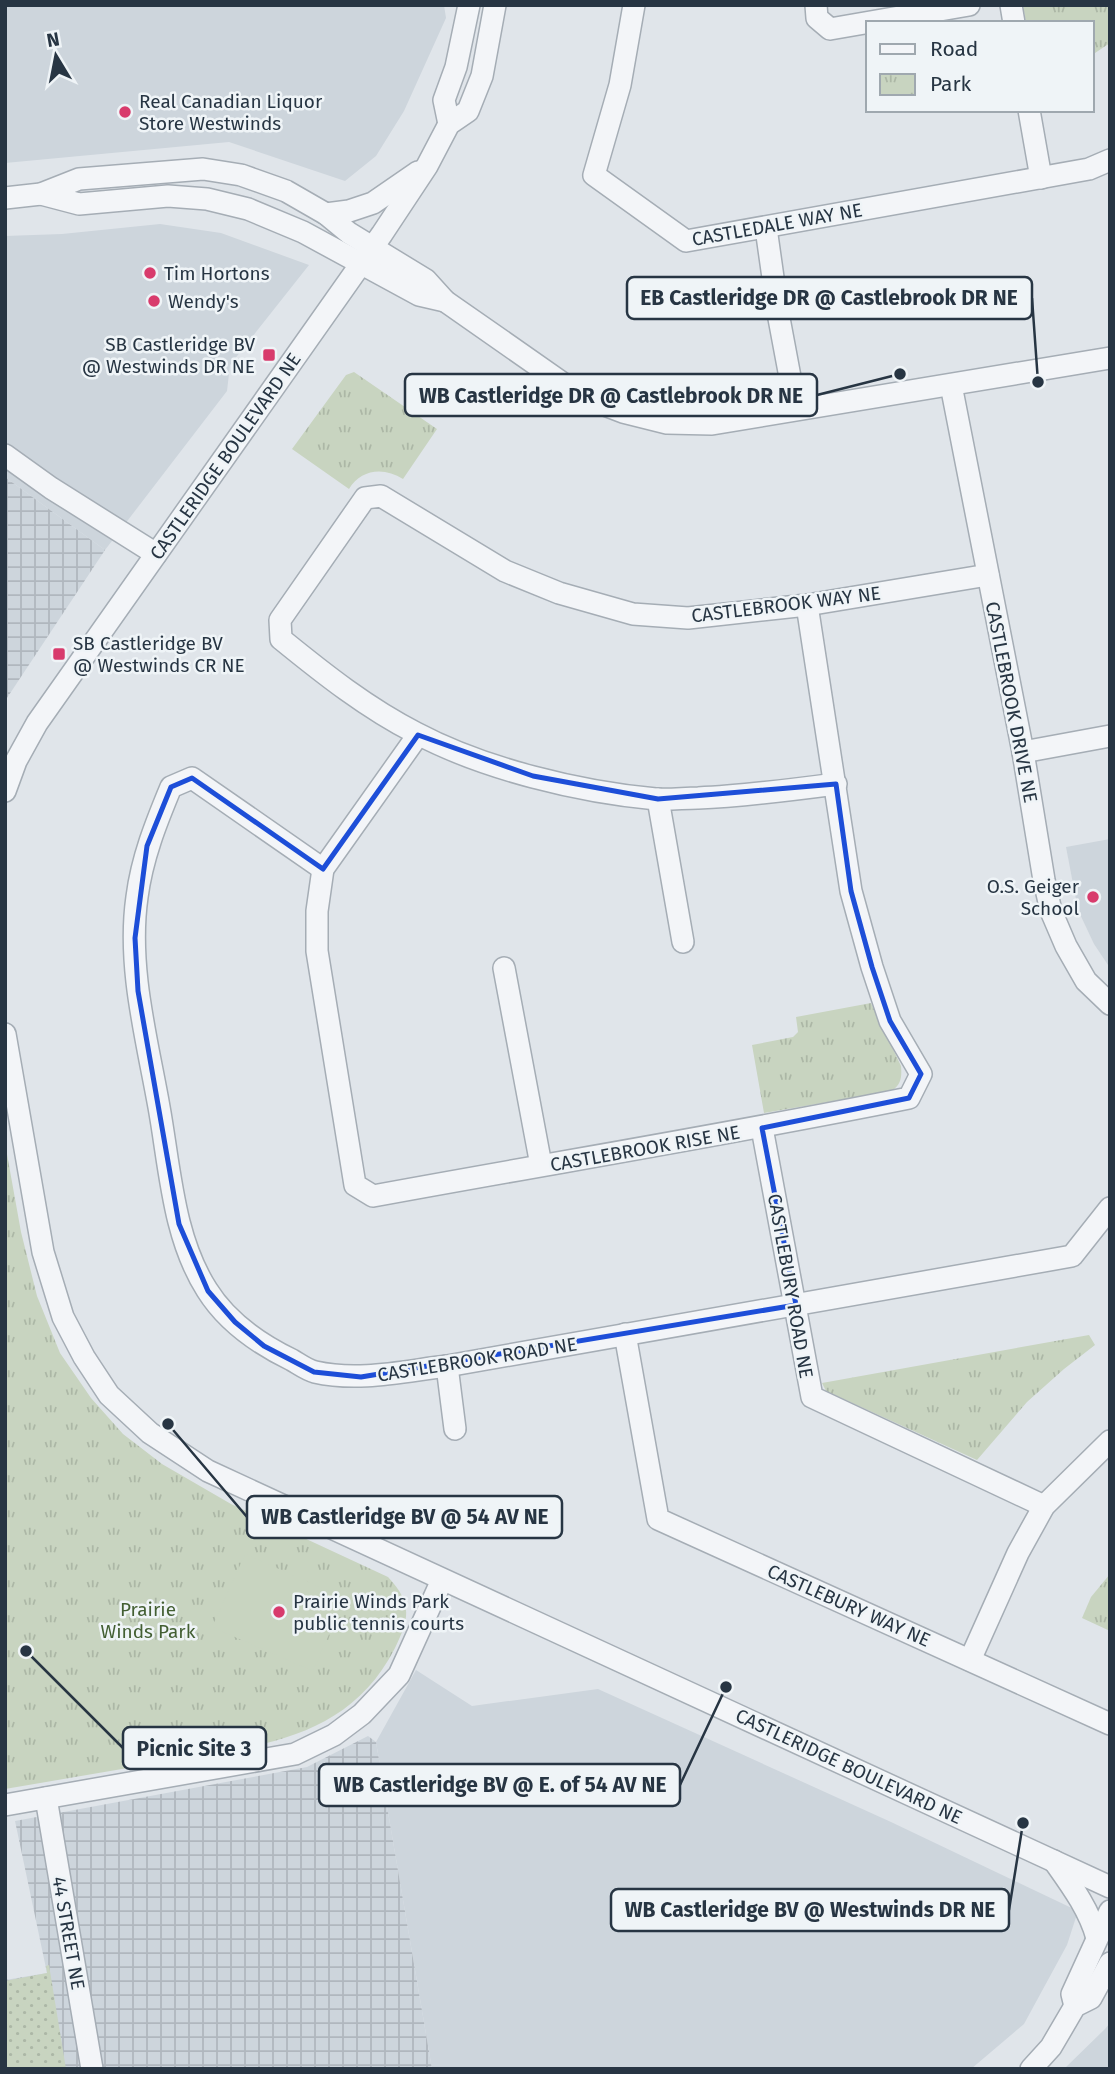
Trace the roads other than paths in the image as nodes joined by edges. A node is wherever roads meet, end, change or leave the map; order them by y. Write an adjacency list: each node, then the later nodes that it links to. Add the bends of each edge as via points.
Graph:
1 (469, 5): 9 (street, via 444,100)
2 (495, 5): 9 (street, CASTLERIDGE BOULEVARD NE, via 482,76 468,111)
3 (634, 5): 16 (street, CASTLEDALE WAY NE, via 620,85 594,175 686,242)
4 (816, 5): 7 (street, via 817,18 830,29)
5 (970, 5): 6 (street)
6 (877, 21)
7 (866, 23)
8 (1029, 112): 12 (street)
9 (449, 124): 11 (street, CASTLERIDGE BOULEVARD NE)
10 (1110, 160): 12 (street, CASTLEDALE WAY NE)
11 (427, 166): 15 (street, via 373,203); 17 (street, CASTLERIDGE BOULEVARD NE)
12 (1041, 178): 16 (street, CASTLEDALE WAY NE)
13 (41, 194): 14 (street); 15 (street, via 79,179 203,169 240,175 286,191); 18 (street, via 79,204 168,196 207,199 248,209 303,232)
14 (5, 198)
15 (326, 214): 17 (street)
16 (766, 228): 22 (street)
17 (373, 246): 18 (street, CASTLERIDGE BOULEVARD NE); 19 (street, via 426,279)
18 (360, 264): 19 (street, via 419,295); 24 (street, CASTLERIDGE BOULEVARD NE)
19 (445, 301): 22 (street, via 581,396 622,412 667,423 712,424)
20 (1110, 358): 21 (street)
21 (951, 385): 22 (street); 25 (street, CASTLEBROOK DRIVE NE)
22 (796, 409)
23 (5, 455): 24 (street)
24 (156, 554): 31 (street, CASTLERIDGE BOULEVARD NE, via 37,723)
25 (988, 575): 26 (street, CASTLEBROOK WAY NE); 29 (street, CASTLEBROOK DRIVE NE)
26 (807, 605): 27 (street, CASTLEBROOK WAY NE, via 688,618 633,614 559,593 505,571 381,496 365,498 280,620 281,639 339,686); 30 (street, CASTLEBROOK RISE NE)
27 (418, 735): 32 (street, CASTLEBROOK WAY NE, via 533,776); 33 (street, CASTLEBROOK RISE NE)
28 (1110, 736): 29 (street)
29 (1023, 752): 36 (street, CASTLEBROOK DRIVE NE, via 1051,911 1086,981)
30 (836, 784): 32 (street, CASTLEBROOK WAY NE, via 746,796); 38 (street, CASTLEBROOK RISE NE, via 851,891 872,967 890,1021 921,1074 909,1098)
31 (5, 791)
32 (658, 799): 34 (street)
33 (323, 869): 39 (street, CASTLEBROOK RISE NE, via 317,951 355,1185 373,1196); 43 (street, CASTLEBROOK ROAD NE, via 192,778 171,787 147,846 136,898 135,938 138,991 180,1224 208,1291 264,1346 314,1372 361,1377)
34 (683, 942)
35 (504, 968): 39 (street)
36 (1110, 1004)
37 (5, 1034): 47 (street, CASTLERIDGE BOULEVARD NE, via 43,1252 64,1317 109,1395 150,1433 208,1471)
38 (762, 1128): 39 (street, CASTLEBROOK RISE NE); 41 (street, CASTLEBURY ROAD NE)
39 (541, 1165)
40 (1110, 1208): 41 (street, CASTLEBROOK ROAD NE, via 1072,1256)
41 (796, 1305): 42 (street, CASTLEBROOK ROAD NE); 46 (street, CASTLEBURY ROAD NE, via 811,1397)
42 (625, 1334): 43 (street, CASTLEBROOK ROAD NE); 48 (street, CASTLEBURY WAY NE, via 658,1519)
43 (447, 1366): 44 (street)
44 (456, 1429)
45 (1110, 1441): 46 (street)
46 (1044, 1506): 48 (street)
47 (442, 1580): 50 (street, via 398,1675 362,1714 334,1735 295,1754); 52 (street, CASTLERIDGE BOULEVARD NE)
48 (970, 1660): 49 (street)
49 (1110, 1724)
50 (46, 1798): 51 (street); 58 (street, 44 STREET NE)
51 (5, 1805)
52 (1052, 1859): 53 (street, CASTLERIDGE BOULEVARD NE); 55 (street, via 1078,1896)
53 (1110, 1887)
54 (1110, 1911): 55 (street)
55 (1097, 1938): 57 (street, via 1072,1994)
56 (1107, 1973): 57 (street, via 1091,1998)
57 (1074, 2006): 59 (street, via 1051,2047)
58 (92, 2069)
59 (1031, 2069)

